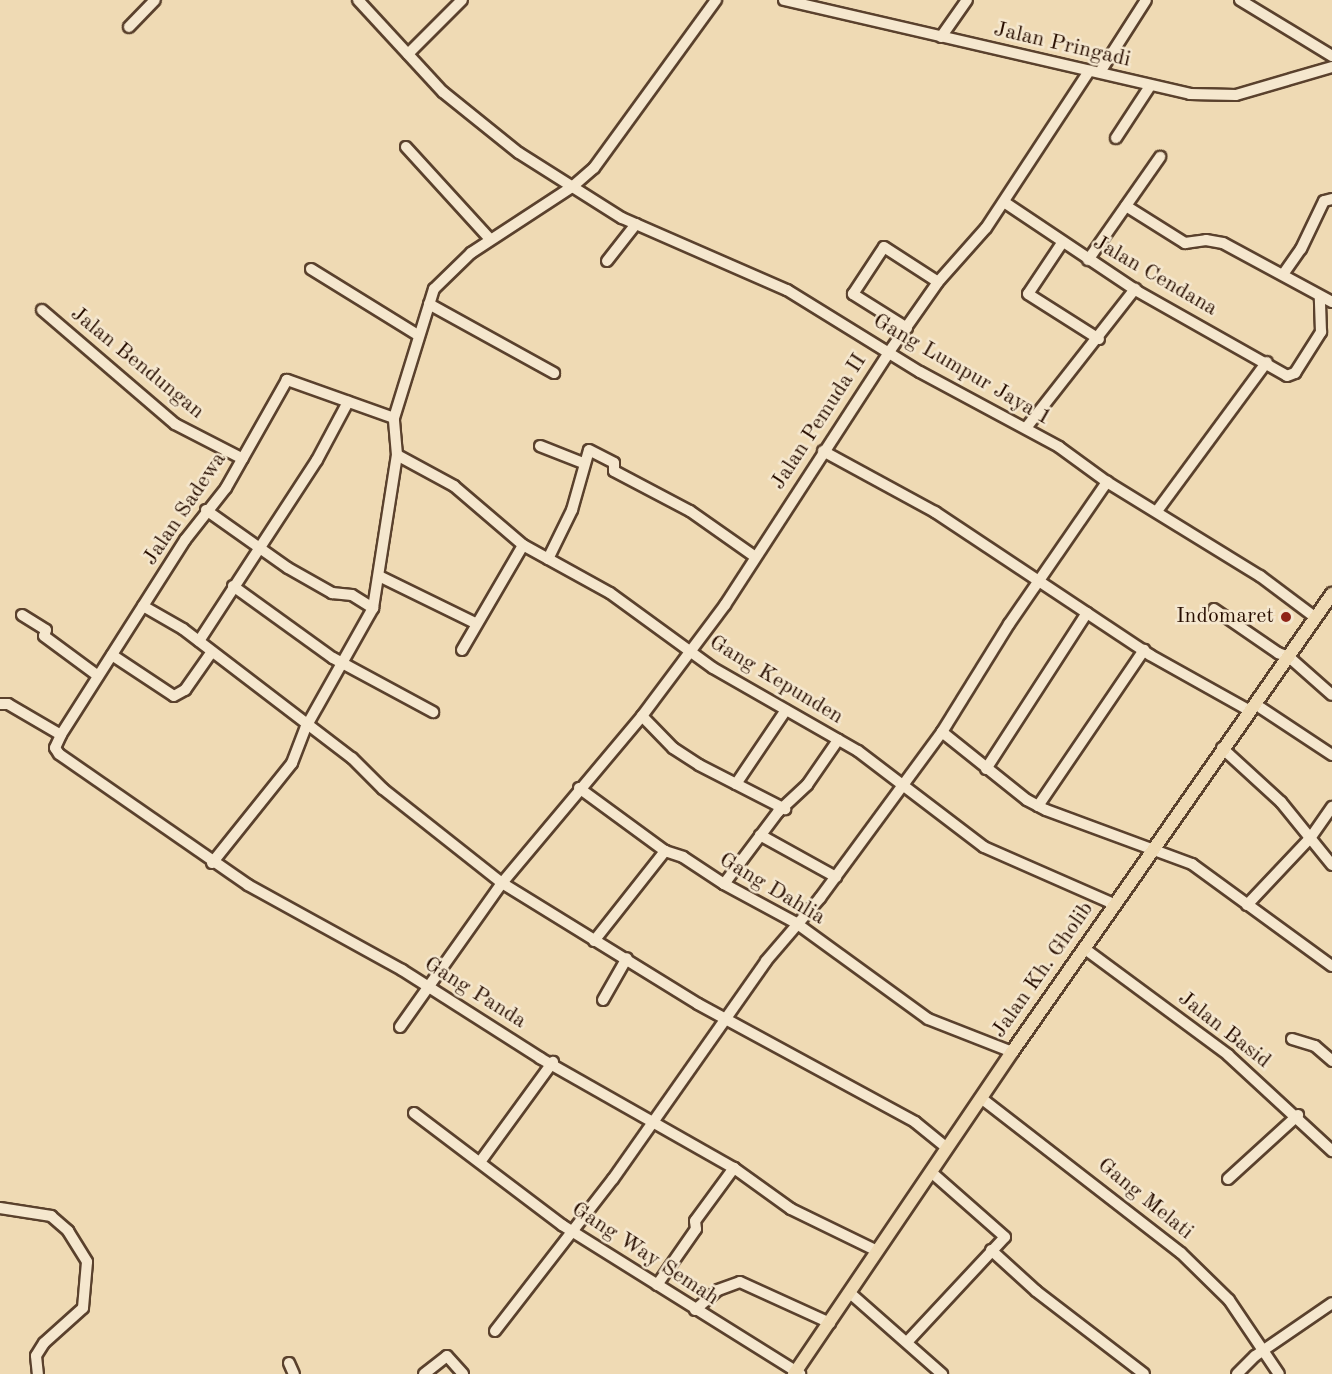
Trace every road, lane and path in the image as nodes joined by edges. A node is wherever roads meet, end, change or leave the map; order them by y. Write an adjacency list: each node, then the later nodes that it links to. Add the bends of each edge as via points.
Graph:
1 (155, 0): 10 (street)
2 (358, 0): 12 (street, Gang Lumpur Jaya 1)
3 (462, 0): 12 (street)
4 (716, 0): 20 (street, via 630,123 594,168)
5 (784, 0): 9 (street, Jalan Pringadi)
6 (967, 0): 11 (street)
7 (1146, 0): 15 (street, Jalan Pemuda II)
8 (1240, 0): 13 (street)
9 (829, 5): 11 (street, Jalan Pringadi)
10 (129, 27)
11 (941, 37): 15 (street, Jalan Pringadi)
12 (408, 54): 20 (street, Gang Lumpur Jaya 1, via 472,118)
13 (1332, 56)
14 (1332, 67): 16 (street, Jalan Pringadi, via 1236,94 1207,96)
15 (1095, 72): 16 (street, Jalan Pringadi); 22 (street, Jalan Pemuda II)
16 (1150, 86): 17 (street)
17 (1116, 138)
18 (406, 147): 25 (street)
19 (1160, 157): 23 (street)
20 (572, 187): 24 (street, Gang Lumpur Jaya 1); 25 (street)
21 (1332, 199): 30 (street, via 1324,201 1301,249)
22 (1004, 202): 26 (street, Jalan Cendana); 31 (street, Jalan Pemuda II)
23 (1126, 206): 27 (street); 30 (street, via 1185,243 1223,243)
24 (636, 224): 28 (street); 40 (street, Gang Lumpur Jaya 1, via 787,290)
25 (490, 239): 35 (street, via 448,272 434,289)
26 (1062, 243): 27 (street, Jalan Cendana); 39 (street, via 1028,294)
27 (1088, 260): 32 (street, Jalan Cendana)
28 (607, 261)
29 (311, 269): 38 (street)
30 (1284, 273): 33 (street)
31 (938, 282): 37 (street, Jalan Pemuda II); 37 (street, via 884,247 853,294)
32 (1135, 290): 39 (street); 41 (street, Jalan Cendana)
33 (1320, 297): 34 (street); 41 (street, Jalan Cendana, via 1321,332 1291,376)
34 (1332, 302)
35 (429, 304): 38 (street); 42 (street)
36 (42, 310): 49 (street, Jalan Bendungan, via 176,424)
37 (907, 328): 40 (street, Jalan Pemuda II)
38 (418, 335): 44 (street)
39 (1099, 339): 45 (street)
40 (889, 352): 45 (street, Gang Lumpur Jaya 1); 47 (street, Jalan Pemuda II)
41 (1267, 362): 53 (street)
42 (554, 373)
43 (348, 402): 44 (street, Jalan Sadewa); 49 (street, Jalan Sadewa, via 287,380); 55 (street)
44 (394, 418): 48 (street)
45 (1026, 428): 51 (street, Gang Lumpur Jaya 1)
46 (540, 446): 50 (street)
47 (823, 451): 56 (street, Jalan Pemuda II); 59 (street, via 935,512)
48 (397, 455): 54 (street, Gang Kepunden, via 454,486); 58 (street, via 383,526)
49 (243, 459): 52 (street, Jalan Sadewa)
50 (583, 463): 56 (street, via 589,450 614,463 614,471 690,511); 57 (street, via 572,510)
51 (1107, 482): 53 (street, Gang Lumpur Jaya 1); 59 (street)
52 (206, 510): 55 (street); 62 (street, Jalan Sadewa)
53 (1157, 511): 67 (street, Gang Lumpur Jaya 1, via 1260,576)
54 (523, 545): 57 (street, Gang Kepunden); 68 (street)
55 (261, 548): 60 (street); 63 (street, via 332,593 352,595)
56 (754, 556): 72 (street, Jalan Pemuda II, via 725,605)
57 (548, 559): 72 (street, Gang Kepunden, via 610,593)
58 (379, 576): 63 (street); 68 (street)
59 (1039, 581): 65 (street); 85 (street)
60 (233, 586): 69 (street); 76 (street)
61 (1332, 594): 67 (main road, Jalan Kh. Gholib)
62 (143, 606): 69 (street); 74 (street, Jalan Sadewa)
63 (374, 608): 76 (street)
64 (1214, 609): 75 (street)
65 (1086, 613): 71 (street); 91 (street)
66 (22, 615): 77 (street, via 46,630 44,636)
67 (1316, 618): 75 (main road, Jalan Kh. Gholib)
68 (475, 623): 70 (street)
69 (199, 641): 73 (street)
70 (462, 650)
71 (1144, 650): 80 (street); 95 (street)
72 (690, 651): 81 (street, Gang Kepunden); 83 (street, Jalan Pemuda II)
73 (211, 653): 74 (street, via 185,690 174,696); 84 (street)
74 (112, 655): 77 (street, Jalan Sadewa)
75 (1289, 657): 78 (street); 80 (main road, Jalan Kh. Gholib)
76 (344, 663): 82 (street); 84 (street)
77 (98, 676): 86 (street, Jalan Sadewa)
78 (1332, 695)
79 (0, 704): 86 (street, via 8,704)
80 (1256, 709): 88 (main road, Jalan Kh. Gholib); 90 (street)
81 (786, 710): 87 (street, Gang Kepunden); 93 (street)
82 (433, 712)
83 (642, 716): 93 (street, via 674,748); 94 (street, Jalan Pemuda II)
84 (306, 727): 102 (street, via 292,763); 105 (street, via 352,758 390,795)
85 (942, 732): 91 (street); 92 (street)
86 (60, 735): 89 (street, Jalan Sadewa, via 56,748)
87 (838, 740): 92 (street, Gang Kepunden); 97 (street)
88 (1222, 748): 99 (street, via 1281,802); 100 (main road, Jalan Kh. Gholib)
89 (59, 754): 102 (street, Gang Panda)
90 (1332, 755)
91 (986, 769): 95 (street)
92 (903, 781): 104 (street); 107 (street, Gang Kepunden, via 984,847)
93 (736, 784): 97 (street)
94 (579, 788): 101 (street, Gang Dahlia); 105 (street, Jalan Pemuda II)
95 (1038, 806): 100 (street)
96 (1332, 807): 99 (street)
97 (785, 809): 98 (street)
98 (760, 835): 104 (street); 106 (street)
99 (1311, 837): 103 (street); 108 (street)
100 (1157, 849): 107 (main road, Jalan Kh. Gholib); 108 (street, via 1192,864)
101 (665, 851): 106 (street, Gang Dahlia, via 684,857); 110 (street)
102 (212, 863): 114 (street, Gang Panda)
103 (1332, 865)
104 (837, 877): 109 (street)
105 (502, 883): 110 (street); 114 (street, Jalan Pemuda II)
106 (724, 884): 109 (street, Gang Dahlia)
107 (1114, 904): 111 (main road, Jalan Kh. Gholib)
108 (1247, 905): 113 (street)
109 (796, 922): 116 (street); 119 (street, Gang Dahlia, via 928,1019)
110 (594, 941): 112 (street)
111 (1085, 948): 119 (main road, Jalan Kh. Gholib); 124 (street, Jalan Basid, via 1228,1054)
112 (627, 958): 115 (street); 116 (street)
113 (1332, 966)
114 (430, 987): 117 (street, Jalan Pemuda II); 121 (street, Gang Panda)
115 (603, 1000)
116 (724, 1018): 125 (street); 126 (street, via 915,1122)
117 (400, 1027)
118 (1292, 1039): 120 (street, via 1315,1046)
119 (1012, 1052): 122 (main road, Jalan Kh. Gholib)
120 (1332, 1061)
121 (553, 1062): 125 (street, Gang Panda); 128 (street)
122 (981, 1098): 126 (main road, Jalan Kh. Gholib); 143 (street, Gang Melati, via 1181,1253 1228,1300)
123 (414, 1113): 128 (street, Gang Way Semah)
124 (1298, 1115): 127 (street, Jalan Basid); 131 (street)
125 (651, 1122): 129 (street, Gang Panda); 133 (street, via 613,1179)
126 (947, 1148): 130 (main road, Jalan Kh. Gholib)
127 (1332, 1151)
128 (480, 1162): 133 (street, Gang Way Semah)
129 (734, 1168): 134 (street, Gang Panda, via 791,1209); 136 (street, via 695,1221 696,1229)
130 (931, 1173): 134 (main road, Jalan Kh. Gholib); 135 (street, via 1005,1237)
131 (1228, 1179)
132 (0, 1208): 146 (street, via 51,1216 68,1231 87,1262 83,1308 44,1343 36,1356)
133 (571, 1230): 136 (street, Gang Way Semah); 141 (street)
134 (877, 1251): 137 (main road, Jalan Kh. Gholib)
135 (991, 1251): 142 (street); 151 (street)
136 (657, 1285): 139 (street, Gang Way Semah)
137 (850, 1293): 140 (main road, Jalan Kh. Gholib); 142 (street)
138 (1332, 1303): 143 (street)
139 (695, 1310): 140 (street, via 718,1290 740,1282); 145 (street, Gang Way Semah)
140 (830, 1323): 145 (main road, Jalan Kh. Gholib)
141 (495, 1331)
142 (908, 1341): 150 (street)
143 (1264, 1352): 152 (street); 153 (street, Gang Melati)
144 (289, 1363): 147 (street)
145 (796, 1373)
146 (38, 1374)
147 (294, 1374)
148 (424, 1374): 149 (street, via 447,1356)
149 (463, 1374)
150 (942, 1374)
151 (1144, 1374)
152 (1237, 1374)
153 (1279, 1374)

